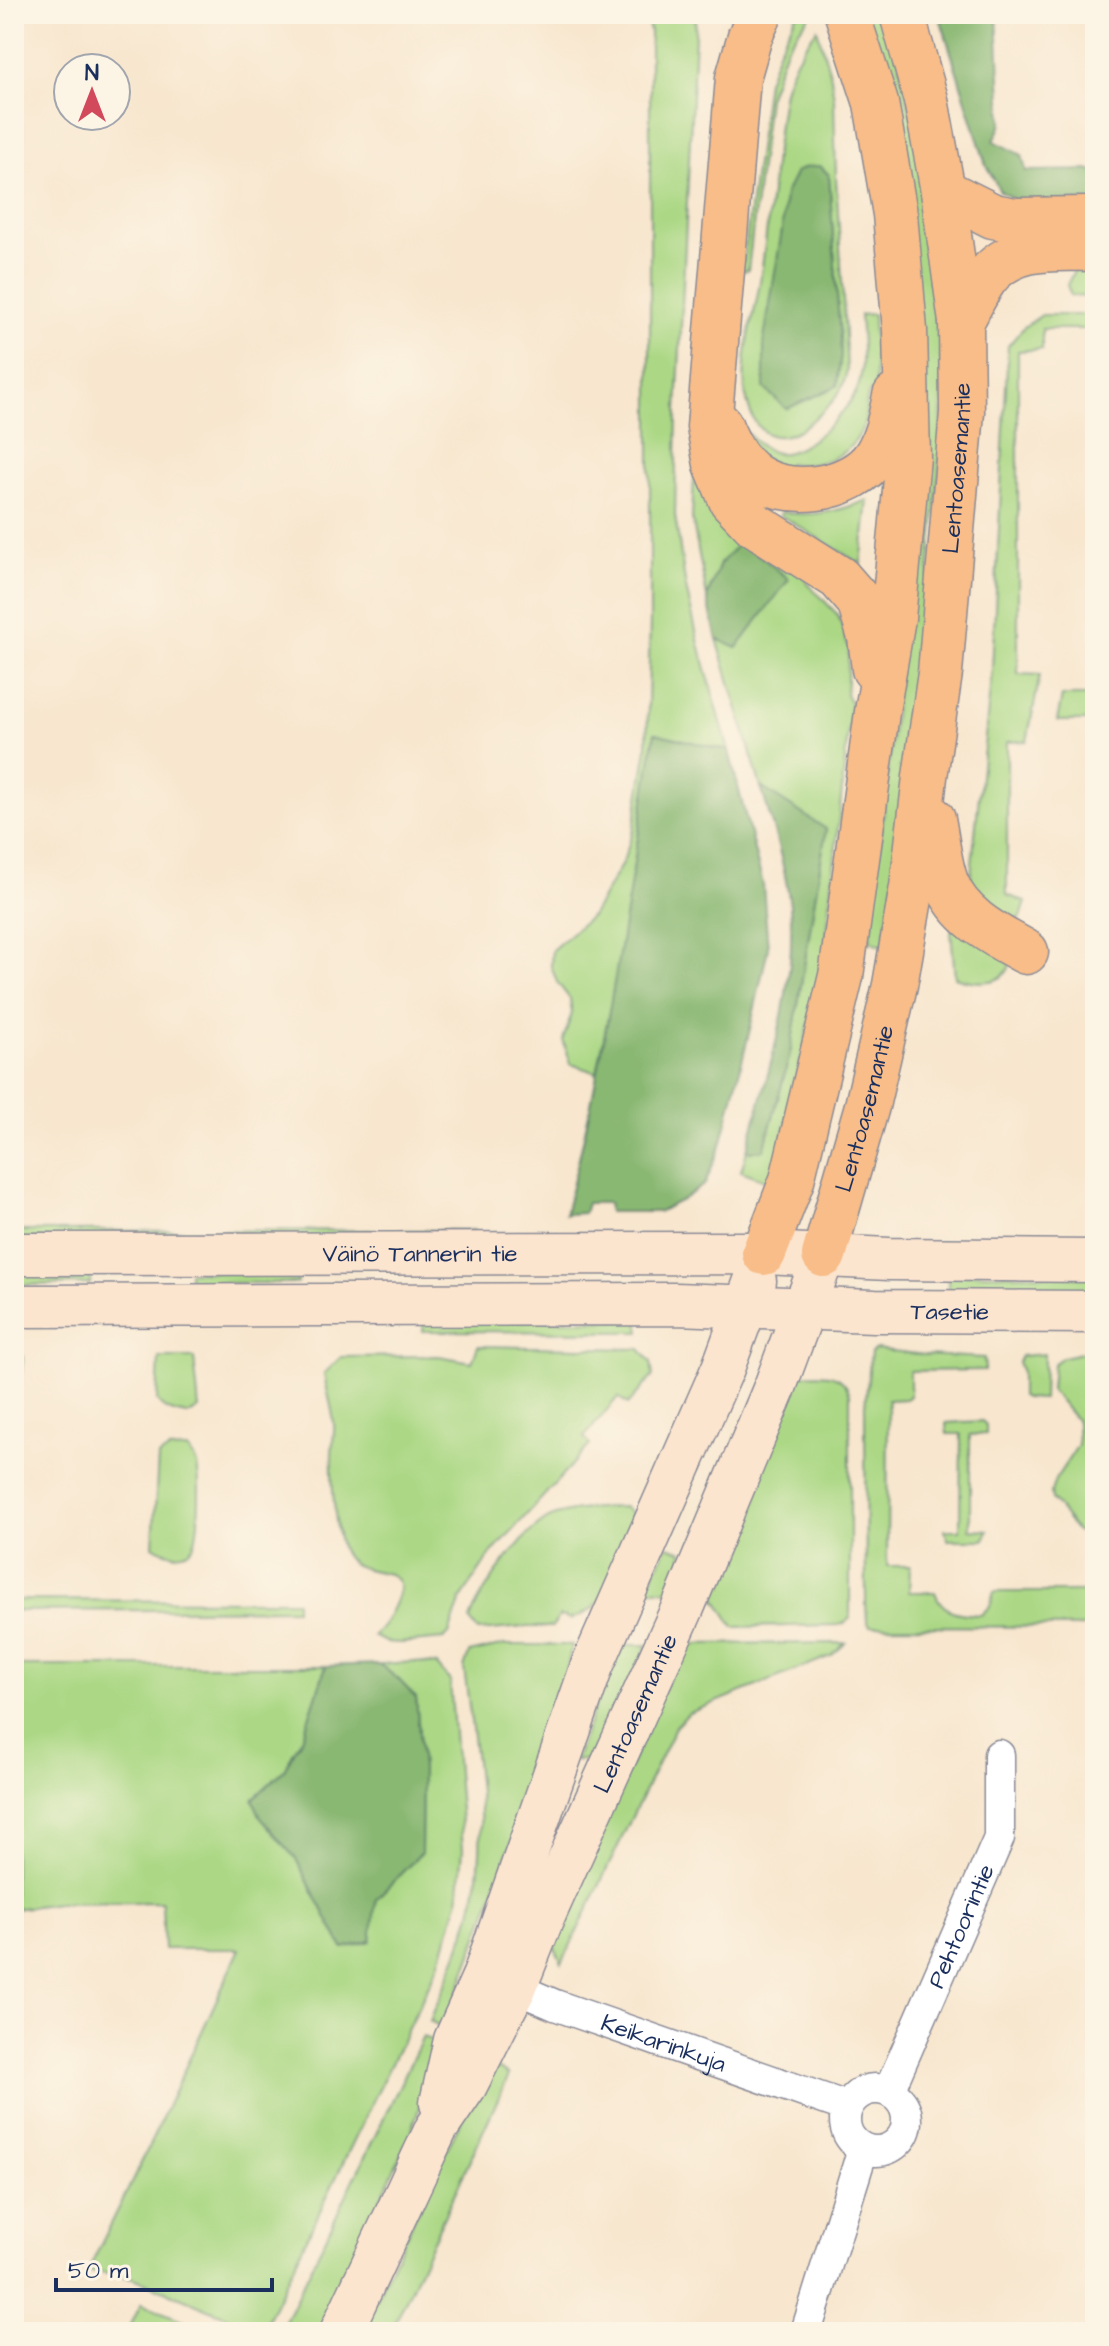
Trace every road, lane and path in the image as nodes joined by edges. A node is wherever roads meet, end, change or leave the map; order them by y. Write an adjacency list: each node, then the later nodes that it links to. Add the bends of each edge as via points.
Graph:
1 (760, 14): 9 (main road, via 738,78)
2 (902, 14): 4 (main road, Lentoasemantie)
3 (850, 21): 8 (main road, Lentoasemantie, via 876,103 895,214)
4 (943, 191): 5 (main road, via 993,216); 7 (main road, Lentoasemantie)
5 (1095, 219)
6 (1095, 249): 7 (main road, via 1037,249 1012,256 986,277)
7 (961, 322): 11 (main road, Lentoasemantie, via 962,412 940,673)
8 (905, 330): 9 (main road, via 888,428 876,455 842,482 793,488 751,474 734,456 720,426); 10 (main road, Lentoasemantie, via 908,457 893,618)
9 (712, 384): 10 (main road, via 709,427 731,500 754,524 839,578 859,601 870,637)
10 (878, 705): 13 (main road, Lentoasemantie, via 841,976 792,1180)
11 (925, 777): 12 (main road, via 945,881 954,897 986,930); 15 (main road, Lentoasemantie, via 895,985)
12 (1026, 952)
13 (764, 1253): 14 (main road, Väinö Tannerin tie); 15 (main road, Väinö Tannerin tie); 17 (main road, Lentoasemantie)
14 (14, 1254)
15 (824, 1255): 16 (main road); 19 (main road, Lentoasemantie)
16 (1095, 1261)
17 (747, 1305): 18 (main road, Väinö Tannerin tie); 19 (main road, Väinö Tannerin tie); 22 (main road, Lentoasemantie, via 592,1666)
18 (14, 1306)
19 (803, 1309): 20 (main road, Tasetie); 22 (main road, Lentoasemantie, via 684,1605 542,1920)
20 (1095, 1312)
21 (999, 1755): 23 (street, Pehtoorintie, via 999,1838)
22 (499, 1981): 24 (street, Keikarinkuja); 26 (main road, Lentoasemantie, via 466,2085 436,2129)
23 (889, 2091): 24 (street, via 869,2089); 25 (street, via 906,2111 906,2129 893,2146 874,2152)
24 (847, 2107): 25 (street, via 848,2136)
25 (863, 2149): 27 (street)
26 (341, 2332)
27 (806, 2332)

